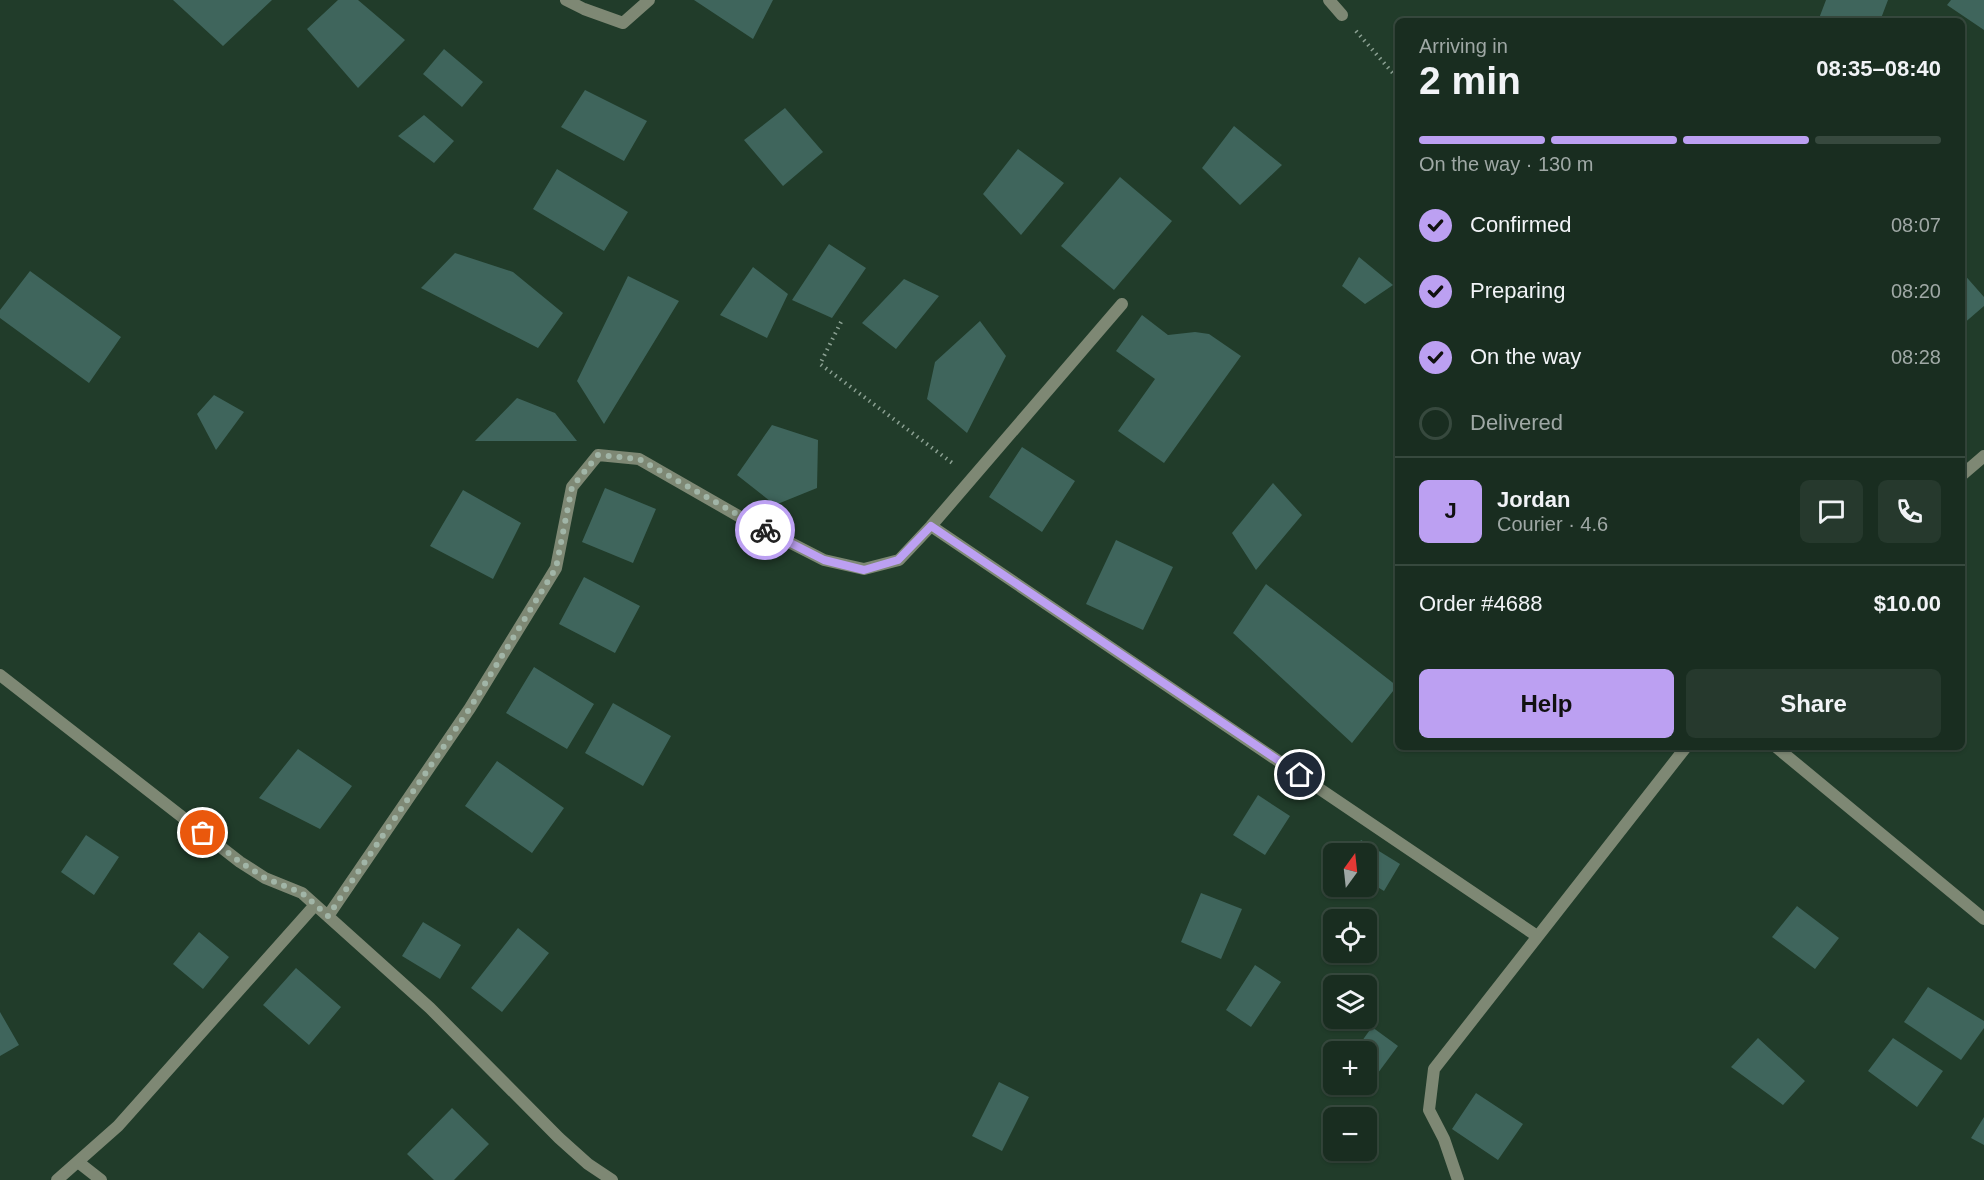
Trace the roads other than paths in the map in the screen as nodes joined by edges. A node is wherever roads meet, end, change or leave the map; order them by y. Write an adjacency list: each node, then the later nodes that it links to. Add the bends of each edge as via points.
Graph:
1 (566, 0): 2 (street, via 623,23)
2 (649, 0)
3 (1329, 0): 4 (street)
4 (1342, 15)
5 (1122, 304): 8 (street)
6 (1984, 456): 7 (street)
7 (1965, 472)
8 (931, 526): 13 (street, via 898,560 864,570 824,560 639,459 598,455 572,487 556,568 470,708); 15 (street)
9 (0, 675): 12 (street, via 240,862 265,878 302,893)
10 (1684, 750): 15 (street)
11 (1780, 750): 14 (street)
12 (315, 905): 13 (street); 16 (street, via 118,1126)
13 (328, 916): 19 (street, via 430,1008 559,1138)
14 (1984, 919)
15 (1537, 936): 20 (street, via 1434,1069 1429,1110)
16 (78, 1162): 17 (street); 18 (street)
17 (57, 1180)
18 (100, 1180)
19 (612, 1180)
20 (1458, 1180)

